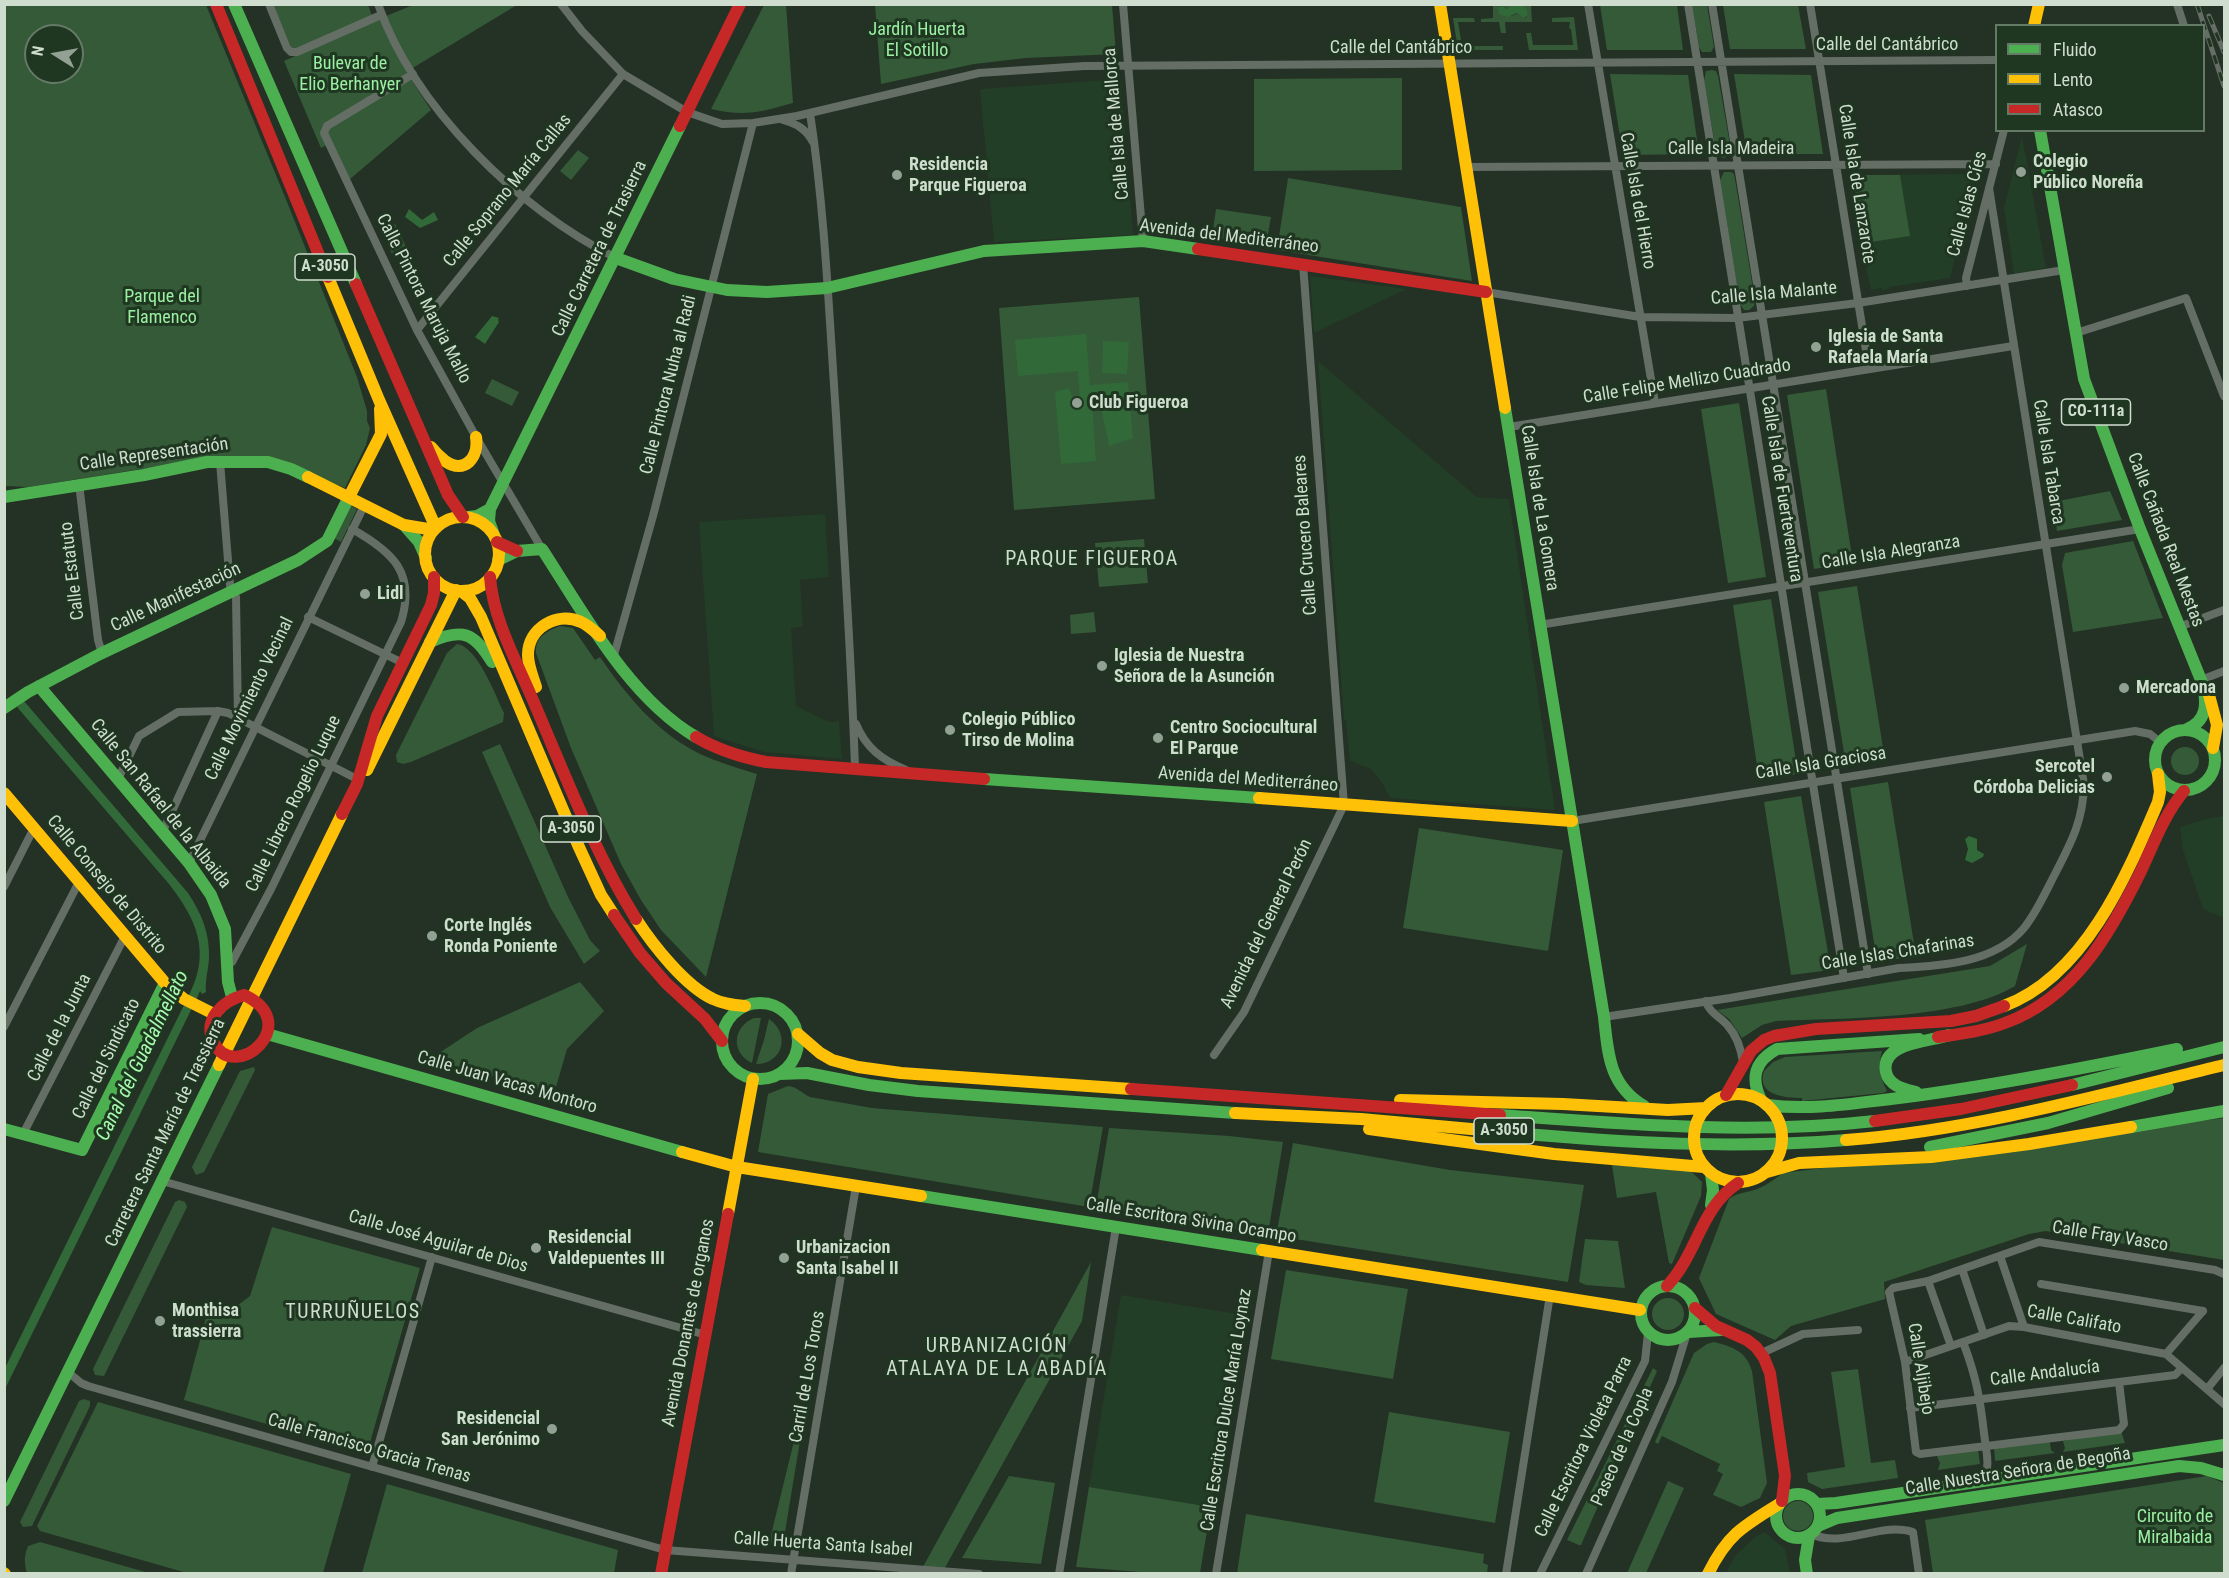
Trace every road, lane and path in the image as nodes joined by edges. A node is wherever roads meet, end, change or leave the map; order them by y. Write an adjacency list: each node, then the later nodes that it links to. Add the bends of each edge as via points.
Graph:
1 (216, 4): 62 (main road, A-3050)
2 (234, 4): 66 (main road, A-3050)
3 (269, 4): 15 (street, via 291,52)
4 (378, 4): 15 (street)
5 (561, 4): 26 (street, Calle del Cantábrico)
6 (740, 4): 27 (main road, Calle Carretera de Trasierra)
7 (1123, 4): 24 (street, Calle Isla de Mallorca)
8 (1440, 4): 23 (main road, Calle Isla de La Gomera)
9 (1588, 4): 22 (street, Calle Isla del Hierro)
10 (1688, 4): 20 (street, Calle Isla de Fuerteventura)
11 (1712, 4): 19 (street, Calle Isla de Fuerteventura)
12 (1810, 4): 21 (street, Calle Isla de Lanzarote)
13 (2039, 4): 16 (main road)
14 (2177, 4): 17 (street)
15 (381, 15): 25 (street)
16 (2034, 24)
17 (2183, 24)
18 (1995, 60): 21 (street, Calle del Cantábrico)
19 (1721, 61): 20 (street, Calle del Cantábrico); 21 (street, Calle del Cantábrico); 38 (street, Calle Isla de Fuerteventura)
20 (1697, 62): 22 (street, Calle del Cantábrico); 36 (street, Calle Isla de Fuerteventura)
21 (1821, 62): 37 (street, Calle Isla de Lanzarote)
22 (1597, 63): 23 (street, Calle del Cantábrico); 35 (street, Calle Isla del Hierro)
23 (1450, 64): 24 (street, Calle del Cantábrico); 39 (main road, Calle Isla de La Gomera)
24 (1129, 65): 28 (street, Calle del Cantábrico, via 979,73); 42 (street, Calle Isla de Mallorca)
25 (413, 74): 41 (street, via 475,154); 55 (street, Calle Pintora Maruja Mallo, via 327,126 324,133)
26 (623, 74): 27 (street, Calle del Cantábrico); 41 (street, Calle Soprano María Callas)
27 (687, 112): 30 (street, Calle del Cantábrico, via 722,124); 43 (main road, Calle Carretera de Trasierra)
28 (810, 113): 29 (street, Calle del Cantábrico); 33 (street, Avenida del Mediterráneo)
29 (777, 119): 30 (street, Calle del Cantábrico); 33 (street, via 801,127)
30 (753, 123): 48 (street, Calle Pintora Nuha al Radi)
31 (2004, 132): 34 (street, Calle Islas Cíes)
32 (2040, 132): 45 (main road, Calle Cañada Real Mestas / CO-111a)
33 (815, 146): 49 (street, Avenida del Mediterráneo)
34 (1996, 164): 37 (street, Calle Isla Madeira); 40 (street, Calle Islas Cíes)
35 (1614, 165): 36 (street, Calle Isla Madeira); 39 (street, Calle Isla Madeira); 53 (street, Calle Isla del Hierro)
36 (1714, 165): 38 (street, Calle Isla Madeira); 54 (street, Calle Isla de Fuerteventura)
37 (1836, 165): 38 (street, Calle Isla Madeira); 51 (street, Calle Isla de Lanzarote)
38 (1738, 166): 52 (street, Calle Isla de Fuerteventura)
39 (1466, 167): 50 (main road, Calle Isla de La Gomera)
40 (1989, 188): 46 (street, Calle Isla Tabarca); 47 (street, Calle Islas Cíes)
41 (524, 197): 43 (street); 55 (street, Calle Soprano María Callas)
42 (1143, 241): 44 (main road, Avenida del Mediterráneo); 49 (main road, Avenida del Mediterráneo, via 984,251)
43 (616, 258): 48 (main road, via 674,279); 68 (main road, Calle Carretera de Trasierra)
44 (1302, 264): 50 (main road, Avenida del Mediterráneo); 131 (street, Calle Crucero Baleares)
45 (2064, 270): 46 (street, Calle Isla Malante); 56 (main road, Calle Cañada Real Mestas / CO-111a)
46 (2003, 280): 47 (street, Calle Isla Malante); 57 (street, Calle Isla Tabarca)
47 (1967, 286): 51 (street, Calle Isla Malante)
48 (711, 287): 49 (main road, via 767,292); 101 (street, Calle Pintora Nuha al Radi)
49 (827, 288): 110 (street, Avenida del Mediterráneo)
50 (1486, 292): 53 (street, Calle Isla Malante); 64 (main road, Calle Isla de La Gomera)
51 (1858, 303): 52 (street, Calle Isla Malante); 58 (street, Calle Isla de Lanzarote)
52 (1761, 315): 54 (street, Calle Isla Malante); 59 (street, Calle Isla de Fuerteventura)
53 (1640, 317): 54 (street, Calle Isla Malante); 63 (street, Calle Isla del Hierro)
54 (1737, 318): 60 (street, Calle Isla de Fuerteventura)
55 (417, 330): 65 (street, Calle Pintora Maruja Mallo)
56 (2076, 333): 61 (street, via 2186,298); 78 (main road, Calle Cañada Real Mestas / CO-111a, via 2084,379)
57 (2013, 346): 58 (street, Calle Felipe Mellizo Cuadrado); 81 (street, Calle Isla Tabarca)
58 (1869, 369): 59 (street, Calle Felipe Mellizo Cuadrado)
59 (1772, 385): 60 (street, Calle Felipe Mellizo Cuadrado); 89 (street, Calle Isla de Fuerteventura)
60 (1748, 389): 63 (street, Calle Felipe Mellizo Cuadrado); 90 (street, Calle Isla de Fuerteventura)
61 (2224, 396)
62 (380, 400): 71 (main road, via 381,434); 77 (main road, A-3050)
63 (1655, 404): 64 (street, Calle Felipe Mellizo Cuadrado)
64 (1509, 427): 95 (main road, Calle Isla de La Gomera)
65 (476, 437): 66 (main road, via 477,452 467,465 459,467 441,458); 68 (street, Calle Pintora Maruja Mallo)
66 (424, 438): 74 (main road, A-3050, via 452,502)
67 (220, 462): 69 (main road, Calle Representación); 71 (main road, Calle Representación, via 279,464); 92 (street)
68 (503, 483): 73 (main road, Calle Carretera de Trasierra); 83 (street, Calle Pintora Maruja Mallo)
69 (79, 484): 70 (main road, Calle Representación); 99 (street, Calle Estatuto)
70 (4, 497)
71 (349, 497): 72 (main road, Calle Representación); 80 (main road)
72 (364, 506): 75 (main road, Calle Representación); 76 (street, Calle Movimiento Vecinal)
73 (490, 509): 74 (main road); 79 (main road, via 489,521)
74 (465, 517): 77 (main road, via 448,519); 79 (main road, A-3050, via 483,523)
75 (404, 525): 77 (main road, Calle Representación); 85 (main road, Calle Representación, via 419,542)
76 (352, 529): 82 (street, Calle Movimiento Vecinal); 100 (street, Calle Librero Rogelio Luque, via 388,553 404,580 405,610)
77 (435, 529): 85 (main road, via 427,543)
78 (2140, 529): 81 (street, Calle Isla Alegranza); 96 (main road, Calle Cañada Real Mestas / CO-111a)
79 (495, 538): 84 (main road); 86 (main road)
80 (327, 541): 82 (street); 92 (main road, Calle Manifestación)
81 (2045, 545): 89 (street, Calle Isla Alegranza); 114 (street, Calle Isla Tabarca)
82 (342, 549): 94 (street, Calle Movimiento Vecinal)
83 (542, 549): 84 (main road); 97 (main road)
84 (517, 551): 86 (main road)
85 (426, 558): 87 (main road)
86 (498, 560): 88 (main road)
87 (434, 577): 91 (main road, A-3050, via 446,587); 102 (main road, via 431,605)
88 (490, 577): 91 (main road, via 477,587); 121 (main road, A-3050, via 496,611)
89 (1805, 583): 90 (street, Calle Isla Alegranza); 124 (street, Calle Isla de Fuerteventura)
90 (1781, 587): 95 (street, Calle Isla Alegranza); 128 (street, Calle Isla de Fuerteventura)
91 (459, 590): 98 (main road); 117 (main road, A-3050, via 470,598 482,617)
92 (233, 592): 99 (main road, Calle Manifestación); 109 (street)
93 (2224, 610): 96 (street)
94 (308, 617): 100 (street); 112 (street, Calle Movimiento Vecinal)
95 (1539, 625): 132 (main road, Calle Isla de La Gomera)
96 (2179, 627): 104 (main road, Calle Cañada Real Mestas / CO-111a)
97 (600, 636): 101 (main road); 121 (main road, via 582,622 556,618 539,627 530,642 529,664)
98 (430, 642): 117 (main road, via 454,632 467,634 481,644); 126 (main road)
99 (102, 653): 105 (main road, Calle Manifestación)
100 (386, 655): 102 (street); 118 (street, Calle Librero Rogelio Luque)
101 (614, 655): 119 (main road, via 654,705 715,748 760,761)
102 (403, 663): 126 (main road, via 377,716)
103 (2224, 671): 104 (street)
104 (2201, 680): 106 (main road, Calle Cañada Real Mestas); 113 (main road, Calle Cañada Real Mestas, via 2206,703 2204,716 2196,726)
105 (39, 687): 107 (main road, via 25,691); 125 (main road, Calle San Rafael de la Albaida)
106 (2213, 705): 111 (main road); 116 (main road, Calle Cañada Real Mestas)
107 (4, 708)
108 (218, 711): 109 (street); 125 (street, via 178,712 139,736); 134 (street)
109 (238, 718): 112 (street)
110 (853, 718): 119 (street, Avenida del Mediterráneo); 122 (street, Avenida del Mediterráneo, via 872,751)
111 (2223, 719)
112 (256, 727): 118 (street); 135 (street, Calle Movimiento Vecinal)
113 (2187, 729): 115 (main road, via 2172,732); 116 (main road, via 2203,735)
114 (2076, 741): 115 (street, Calle Isla Graciosa, via 2135,731 2150,734); 124 (street, Calle Isla Graciosa); 140 (street, Calle Islas Chafarinas, via 2084,785 2079,824 2024,929 1980,957)
115 (2160, 742): 120 (main road, via 2154,761)
116 (2217, 750): 127 (main road)
117 (540, 754): 154 (main road, A-3050, via 590,873 615,919 651,966)
118 (331, 765): 126 (street); 139 (street, Calle Librero Rogelio Luque, via 271,889 232,962)
119 (855, 768): 122 (main road, Avenida del Mediterráneo)
120 (2158, 774): 129 (main road, via 2166,784); 158 (main road, via 2158,802 2110,903 2065,966 2036,989 1977,1016 1774,1035 1757,1044)
121 (566, 775): 146 (main road, A-3050, via 607,869 650,940 708,998 729,1006)
122 (921, 775): 131 (main road, Avenida del Mediterráneo)
123 (2224, 777): 127 (main road)
124 (1835, 778): 128 (street, Calle Isla Graciosa); 140 (street, Calle Isla de Fuerteventura)
125 (118, 779): 134 (main road, Calle San Rafael de la Albaida)
126 (359, 780): 144 (main road, Carretera Santa María de Trassierra)
127 (2208, 780): 129 (main road, via 2202,786)
128 (1813, 781): 132 (street, Calle Isla Graciosa); 141 (street, Calle Isla de Fuerteventura)
129 (2184, 790): 152 (main road, via 2121,913 2100,947 2069,983 2007,1022)
130 (4, 793): 133 (main road, Calle Consejo de Distrito)
131 (1344, 805): 132 (main road, Avenida del Mediterráneo); 157 (street, Avenida del General Perón, via 1244,1012)
132 (1572, 821): 148 (main road, Calle Isla de La Gomera)
133 (34, 828): 136 (main road, Calle Consejo de Distrito); 137 (street)
134 (162, 833): 135 (main road, Calle San Rafael de la Albaida)
135 (189, 863): 139 (main road, Calle San Rafael de la Albaida, via 218,905)
136 (80, 882): 138 (main road, Calle Consejo de Distrito); 149 (street)
137 (4, 887)
138 (125, 936): 142 (main road, Calle Consejo de Distrito); 171 (street, Calle de la Junta)
139 (227, 962): 143 (main road, Calle San Rafael de la Albaida, via 227,985)
140 (1868, 974): 141 (street, Calle Islas Chafarinas)
141 (1844, 978): 145 (street, Calle Islas Chafarinas)
142 (165, 983): 147 (main road, Calle Consejo de Distrito, via 184,999); 171 (main road, Calle del Sindicato, via 82,1150)
143 (232, 997): 144 (main road); 147 (main road)
144 (252, 998): 150 (main road, via 266,1013); 156 (main road, Carretera Santa María de Trassierra)
145 (1706, 1001): 148 (street, Calle Islas Chafarinas); 158 (street, via 1708,1009 1735,1036)
146 (745, 1006): 151 (main road, A-3050, via 767,1003 778,1007 794,1023); 154 (main road, via 726,1024)
147 (214, 1014): 156 (main road, via 212,1039)
148 (1604, 1017): 166 (main road, via 1614,1077 1625,1094)
149 (4, 1027)
150 (267, 1034): 156 (main road, via 249,1054); 174 (main road, Calle Juan Vacas Montoro)
151 (798, 1034): 160 (main road, via 795,1057); 164 (main road, A-3050, via 822,1056 872,1070)
152 (1949, 1035): 162 (main road, via 1941,1040 1902,1046 1887,1061 1891,1083); 165 (main road, via 1777,1049 1756,1068 1753,1083)
153 (2224, 1039): 162 (main road)
154 (722, 1041): 161 (main road, A-3050, via 731,1066)
155 (2224, 1047): 164 (main road, A-3050, via 2082,1083 1921,1116 1794,1129 1682,1128)
156 (224, 1054): 176 (main road, Carretera Santa María de Trassierra)
157 (1214, 1055)
158 (1743, 1062): 163 (main road, via 1733,1088)
159 (2224, 1066): 169 (main road, A-3050, via 1943,1128 1794,1144 1683,1144); 172 (main road, via 2048,1123)
160 (779, 1074): 161 (main road, A-3050); 169 (main road, A-3050, via 807,1073 918,1091)
161 (753, 1079): 174 (main road, Avenida Donantes de organos)
162 (1928, 1094): 165 (main road, via 1831,1106 1780,1107)
163 (1726, 1095): 165 (main road, via 1739,1093); 168 (main road)
164 (1276, 1101): 166 (main road, via 1385,1100)
165 (1764, 1102): 175 (main road, via 1777,1118 1781,1133 1776,1159)
166 (1650, 1108): 168 (main road)
167 (2224, 1111): 172 (main road, via 1930,1157)
168 (1703, 1112): 173 (main road, via 1694,1134 1696,1152)
169 (1274, 1115): 173 (main road, via 1554,1154)
170 (4, 1129): 171 (main road)
171 (23, 1134)
172 (1850, 1160): 175 (main road, via 1785,1165)
173 (1704, 1166): 177 (main road, via 1725,1181); 179 (main road, via 1713,1190)
174 (737, 1167): 178 (main road, Calle Escritora Sivina Ocampo); 200 (main road, Avenida Donantes de organos)
175 (1767, 1172): 177 (main road)
176 (162, 1180): 183 (street, Calle José Aguilar de Dios); 209 (main road, Carretera Santa María de Trassierra)
177 (1738, 1183): 179 (main road, via 1718,1197)
178 (856, 1186): 180 (main road, Calle Escritora Sivina Ocampo); 232 (street, Carril de Los Toros)
179 (1709, 1212): 184 (main road)
180 (1116, 1227): 181 (main road, Calle Escritora Sivina Ocampo); 237 (street)
181 (1269, 1251): 191 (main road, Calle Escritora Sivina Ocampo); 238 (street, Calle Escritora Dulce María Loynaz)
182 (2000, 1256): 185 (street, Calle Fray Vasco); 186 (street, Calle Fray Vasco, via 2039,1242); 195 (street)
183 (432, 1257): 200 (street, Calle José Aguilar de Dios); 218 (street)
184 (1687, 1264): 189 (main road); 192 (main road)
185 (1962, 1269): 187 (street, Calle Fray Vasco); 201 (street)
186 (2224, 1274)
187 (1928, 1281): 190 (street, Calle Fray Vasco); 203 (street)
188 (2041, 1284): 205 (street, via 2203,1311)
189 (1667, 1286): 192 (main road); 194 (main road, via 1653,1290)
190 (1889, 1292): 206 (street, Calle Aljibejo)
191 (1550, 1295): 194 (main road, Calle Escritora Sivina Ocampo); 239 (street)
192 (1689, 1296): 193 (main road)
193 (1695, 1308): 196 (main road); 198 (main road)
194 (1640, 1310): 199 (main road)
195 (2024, 1327): 201 (street, Calle Califato, via 2009,1326); 205 (street, Calle Califato)
196 (1721, 1330): 198 (main road); 204 (main road, via 1751,1341)
197 (1858, 1330): 204 (street, via 1803,1335)
198 (1688, 1332): 199 (main road, via 1668,1341); 241 (street, Paseo de la Copla, via 1672,1382)
199 (1648, 1333): 240 (street, Calle Escritora Violeta Parra, via 1645,1361)
200 (706, 1335): 231 (main road, Avenida Donantes de organos)
201 (1984, 1335): 202 (street, Calle Califato)
202 (1963, 1342): 203 (street, Calle Califato); 212 (street)
203 (1951, 1346): 206 (street, Calle Califato)
204 (1762, 1353): 222 (main road, via 1770,1373)
205 (2166, 1354): 207 (street)
206 (1905, 1362): 214 (street, Calle Aljibejo)
207 (2182, 1368): 210 (street, Calle Andalucía, via 2175,1375); 211 (street)
208 (2224, 1368): 211 (street)
209 (68, 1372): 218 (street, Calle Francisco Gracia Trenas, via 88,1386); 225 (main road, Carretera Santa María de Trassierra)
210 (2119, 1382): 212 (street, Calle Andalucía); 215 (street, Calle Nuestra Señora de Begoña, via 2124,1424 2119,1430)
211 (2207, 1389): 213 (street)
212 (1980, 1399): 214 (street, Calle Andalucía); 215 (street)
213 (2224, 1404)
214 (1910, 1408): 217 (street, Calle Aljibejo)
215 (1986, 1446): 217 (street, Calle Nuestra Señora de Begoña); 223 (street, via 1989,1468)
216 (2222, 1447): 223 (main road, Calle Nuestra Señora de Begoña)
217 (1917, 1452)
218 (372, 1467): 231 (street, Calle Francisco Gracia Trenas)
219 (2224, 1467): 220 (main road)
220 (2206, 1469): 221 (main road, Calle Nuestra Señora de Begoña); 230 (main road, Calle Nuestra Señora de Begoña, via 2179,1466 1837,1518)
221 (2224, 1475)
222 (1785, 1476): 224 (main road); 226 (main road)
223 (1985, 1480): 227 (main road, Calle Nuestra Señora de Begoña)
224 (1799, 1494): 226 (main road); 227 (main road)
225 (4, 1501)
226 (1781, 1503): 228 (main road); 229 (main road, via 1776,1516)
227 (1817, 1504): 230 (main road, via 1820,1511)
228 (1748, 1523): 229 (main road); 242 (main road, via 1724,1543)
229 (1783, 1532): 230 (main road, via 1802,1538); 233 (main road)
230 (1813, 1532): 233 (main road); 244 (street, via 1827,1540 1896,1530 1913,1532)
231 (666, 1550): 232 (street, Calle Huerta Santa Isabel); 234 (main road, Avenida Donantes de organos)
232 (794, 1560): 235 (street, Carril de Los Toros); 236 (street, Calle Huerta Santa Isabel)
233 (1805, 1560): 243 (main road)
234 (661, 1574)
235 (791, 1574)
236 (979, 1574)
237 (1059, 1574)
238 (1216, 1574)
239 (1506, 1574)
240 (1540, 1574)
241 (1586, 1574)
242 (1708, 1574)
243 (1807, 1574)
244 (1919, 1574)

